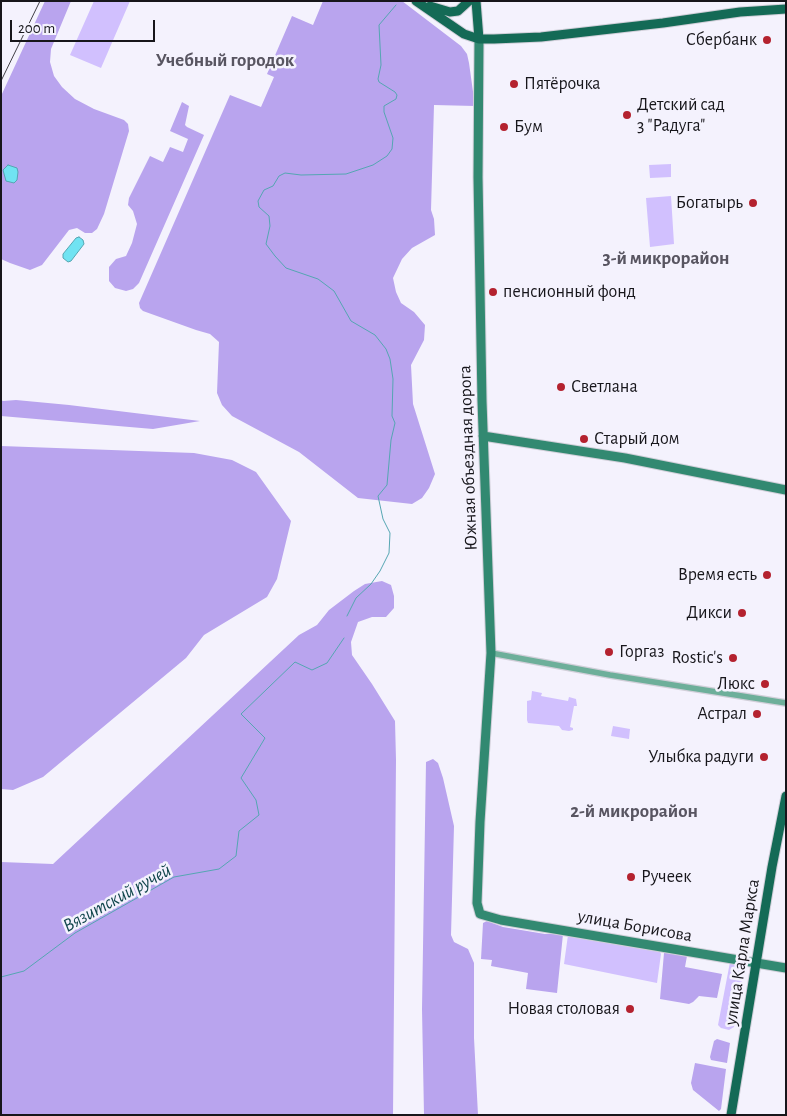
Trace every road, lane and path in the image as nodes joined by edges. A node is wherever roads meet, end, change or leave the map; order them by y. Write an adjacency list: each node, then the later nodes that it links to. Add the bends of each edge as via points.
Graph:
1 (469, 1): 3 (main road, via 458,11 450,12)
2 (476, 1): 5 (main road, Южная объездная дорога)
3 (418, 2): 5 (main road, via 464,34)
4 (786, 9): 5 (main road, via 541,37)
5 (479, 39): 6 (street, Южная объездная дорога)
6 (483, 436): 7 (street, via 625,458); 8 (street, Южная объездная дорога)
7 (786, 490)
8 (490, 653): 9 (street); 11 (street, Южная объездная дорога, via 480,822)
9 (786, 703)
10 (786, 796): 12 (main road, улица Карла Маркса)
11 (480, 914): 12 (street, улица Борисова)
12 (757, 963): 13 (street, улица Борисова); 14 (main road, улица Карла Маркса)
13 (786, 968)
14 (731, 1115)

